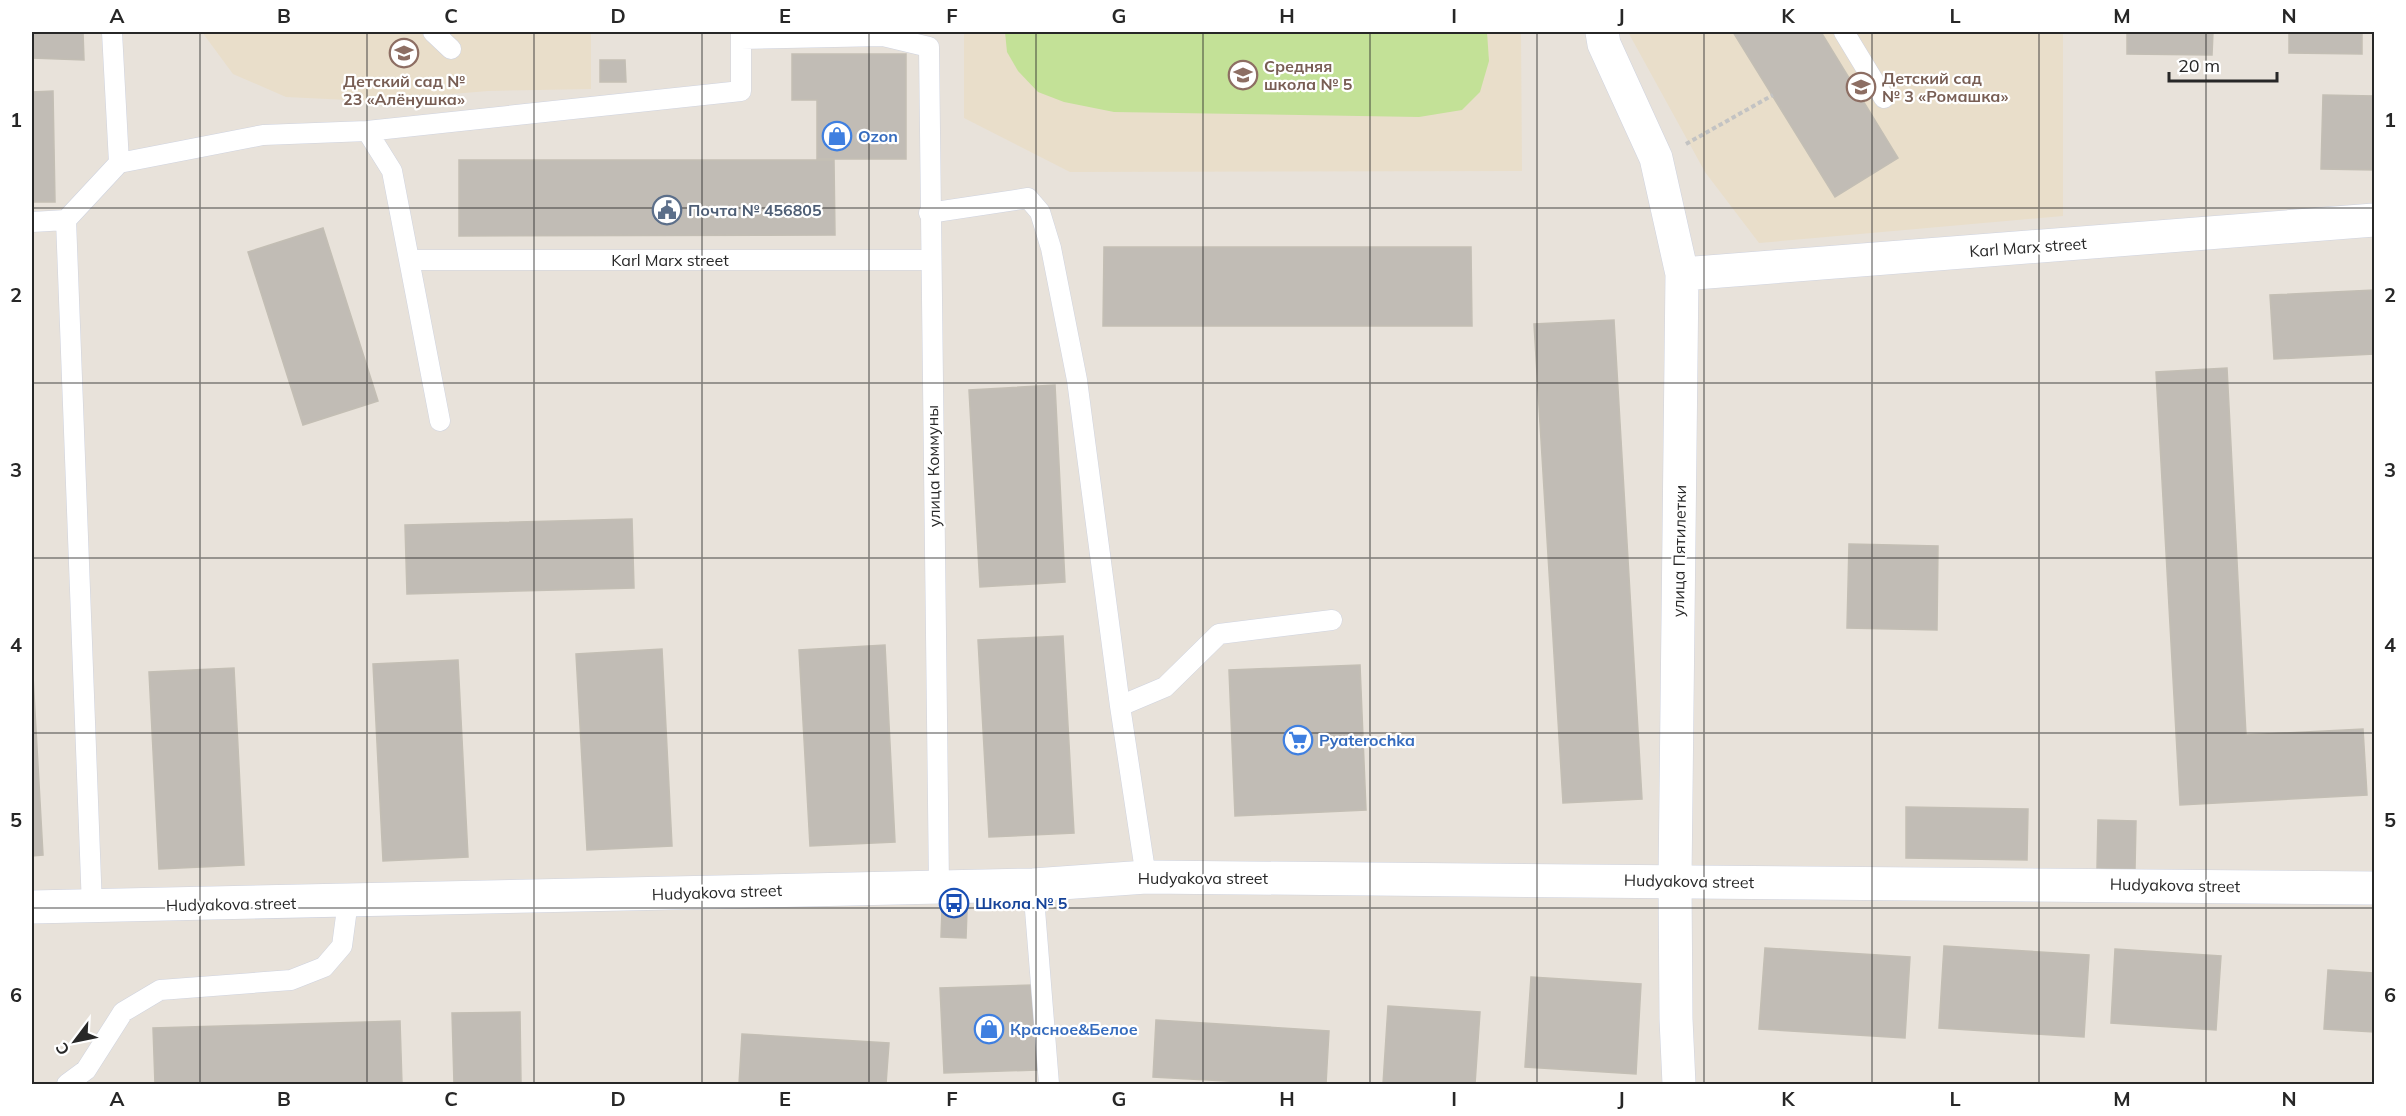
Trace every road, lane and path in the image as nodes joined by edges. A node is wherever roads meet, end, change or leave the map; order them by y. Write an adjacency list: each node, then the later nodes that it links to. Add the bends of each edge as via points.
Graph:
1 (112, 32): 11 (lane)
2 (433, 32): 6 (lane)
3 (1602, 32): 10 (street, улица Пятилетки)
4 (1844, 32): 8 (lane)
5 (741, 35): 9 (lane, via 741,91); 12 (lane, улица Коммуны, via 883,36 929,47)
6 (451, 49)
7 (1773, 95): 10 (path)
8 (1884, 98)
9 (367, 131): 11 (lane, via 264,135); 16 (lane, via 392,171)
10 (1656, 158): 18 (street, улица Пятилетки)
11 (119, 163): 13 (lane)
12 (929, 213): 17 (lane, улица Коммуны); 21 (lane, via 1028,198 1040,212 1077,380)
13 (66, 220): 15 (lane); 29 (lane)
14 (2374, 220): 18 (street, Karl Marx street)
15 (32, 222)
16 (409, 260): 17 (lane, Karl Marx street); 19 (lane)
17 (930, 260): 25 (lane, улица Коммуны)
18 (1682, 274): 23 (street, улица Пятилетки)
19 (440, 421)
20 (1332, 620): 21 (lane, via 1219,634 1165,687)
21 (1120, 706): 22 (lane)
22 (1146, 877): 23 (street, Hudyakova street); 24 (street, Hudyakova street)
23 (1675, 880): 26 (street, Hudyakova street); 32 (street, улица Пятилетки)
24 (1033, 885): 25 (street, Hudyakova street); 31 (lane)
25 (939, 886): 27 (street, Hudyakova street)
26 (2374, 888)
27 (348, 901): 29 (street, Hudyakova street); 30 (lane, via 342,946 324,967 291,980 160,990 123,1012 86,1070)
28 (32, 906): 29 (street, Hudyakova street)
29 (92, 907)
30 (67, 1084)
31 (1049, 1084)
32 (1679, 1084)

